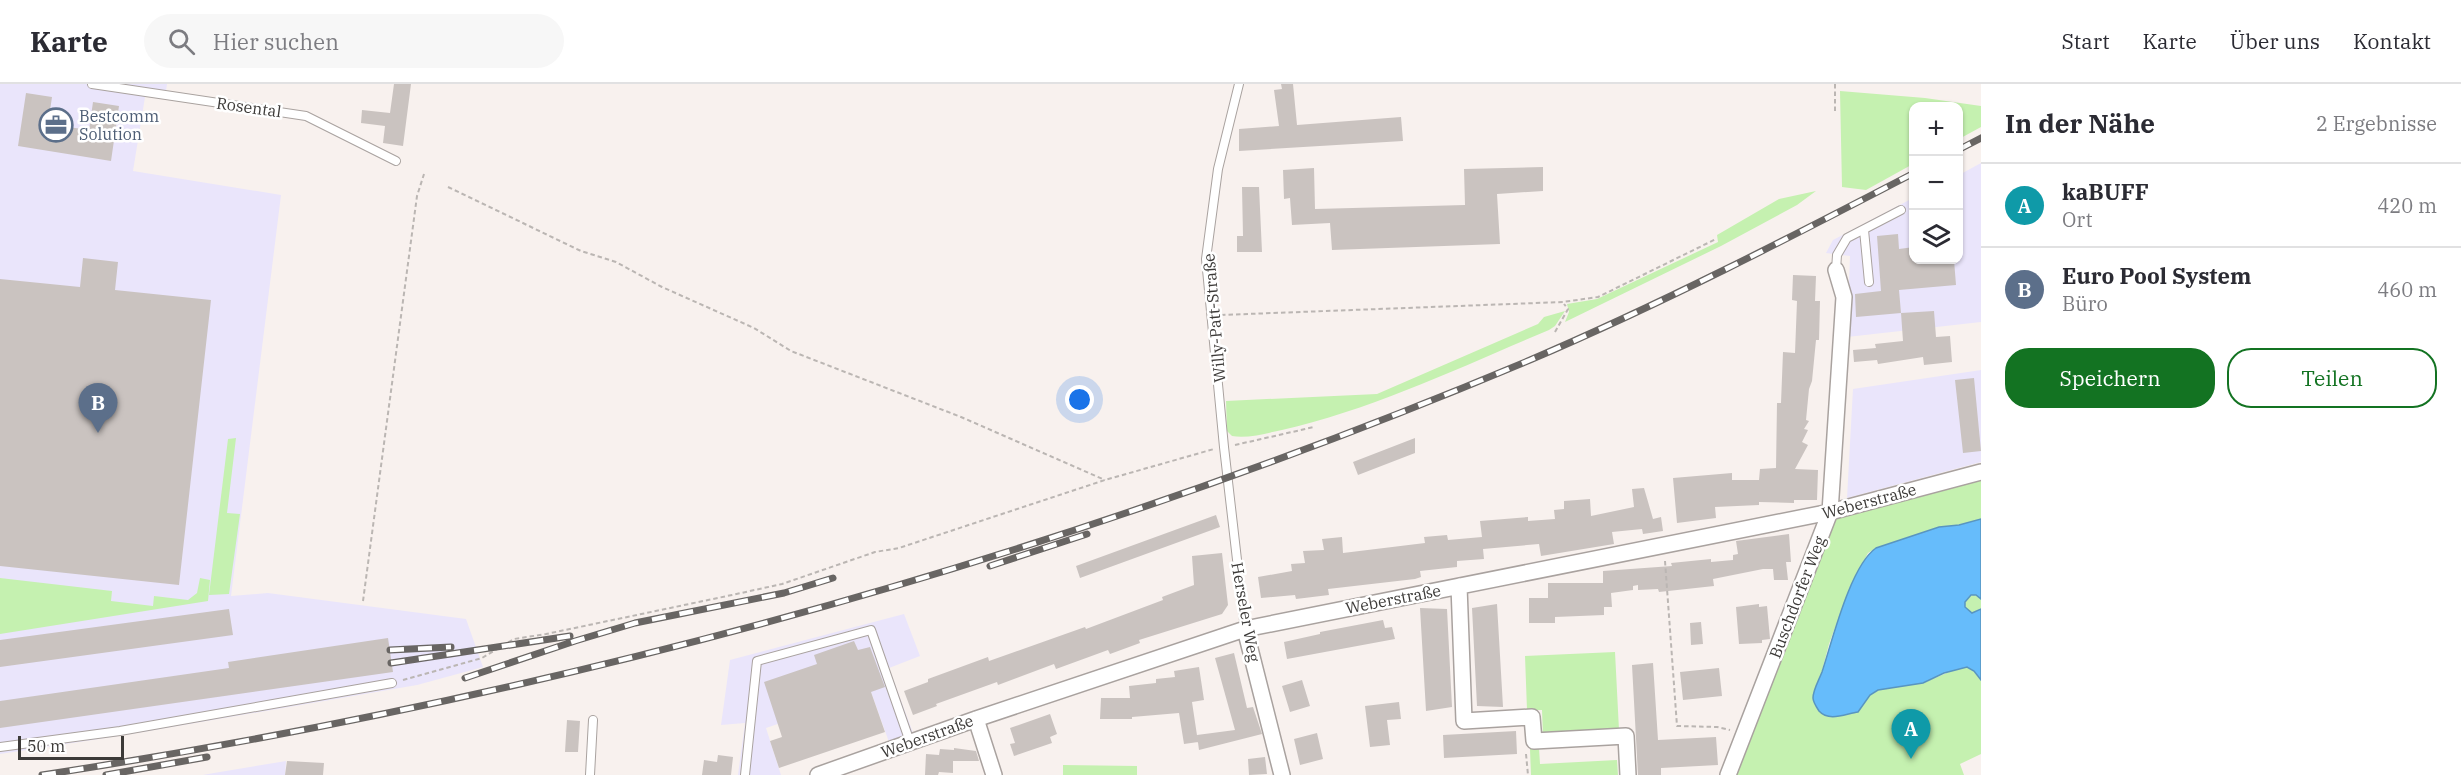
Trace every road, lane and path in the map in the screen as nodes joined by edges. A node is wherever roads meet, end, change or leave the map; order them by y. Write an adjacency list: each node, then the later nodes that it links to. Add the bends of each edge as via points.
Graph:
1 (92, 84): 5 (lane, Rosental, via 306,116)
2 (1239, 84): 14 (lane, Willy-Patt-Straße, via 1218,169 1206,259)
3 (1835, 84): 4 (path)
4 (1835, 112)
5 (396, 161)
6 (424, 174): 23 (path, via 416,207)
7 (448, 187): 19 (path, via 581,250 616,262 754,328 791,351 950,413)
8 (1901, 210): 9 (lane)
9 (1864, 230): 11 (lane, via 1842,245); 12 (lane)
10 (1716, 239): 13 (path, via 1598,297)
11 (1836, 270): 20 (street, Buschdorfer Weg, via 1844,297)
12 (1869, 282)
13 (1563, 302): 14 (path); 15 (path, via 1568,309)
14 (1213, 316): 17 (lane, Willy-Patt-Straße)
15 (1556, 332)
16 (1314, 427): 17 (path)
17 (1224, 447): 19 (path); 24 (lane, Herseler Weg)
18 (1981, 472): 20 (street, Weberstraße)
19 (1105, 480): 25 (path, via 782,584 514,639 482,658)
20 (1830, 512): 21 (street, Weberstraße); 28 (street, Buschdorfer Weg)
21 (1664, 545): 22 (street, Weberstraße); 28 (path, via 1677,726 1717,727)
22 (1459, 586): 24 (street, Weberstraße); 37 (street, via 1464,721 1532,717 1534,741 1626,736)
23 (363, 600)
24 (1245, 629): 26 (street, Weberstraße); 36 (street, Herseler Weg)
25 (392, 683): 30 (lane, via 120,731)
26 (976, 719): 29 (street, Weberstraße); 35 (street)
27 (593, 720): 32 (lane)
28 (1744, 734): 38 (street, Buschdorfer Weg)
29 (910, 742): 31 (street, Weberstraße); 33 (lane, via 871,630 757,661)
30 (0, 747)
31 (849, 770): 34 (street, Weberstraße)
32 (590, 775)
33 (745, 775)
34 (818, 775)
35 (994, 775)
36 (1282, 775)
37 (1628, 775)
38 (1728, 775)

